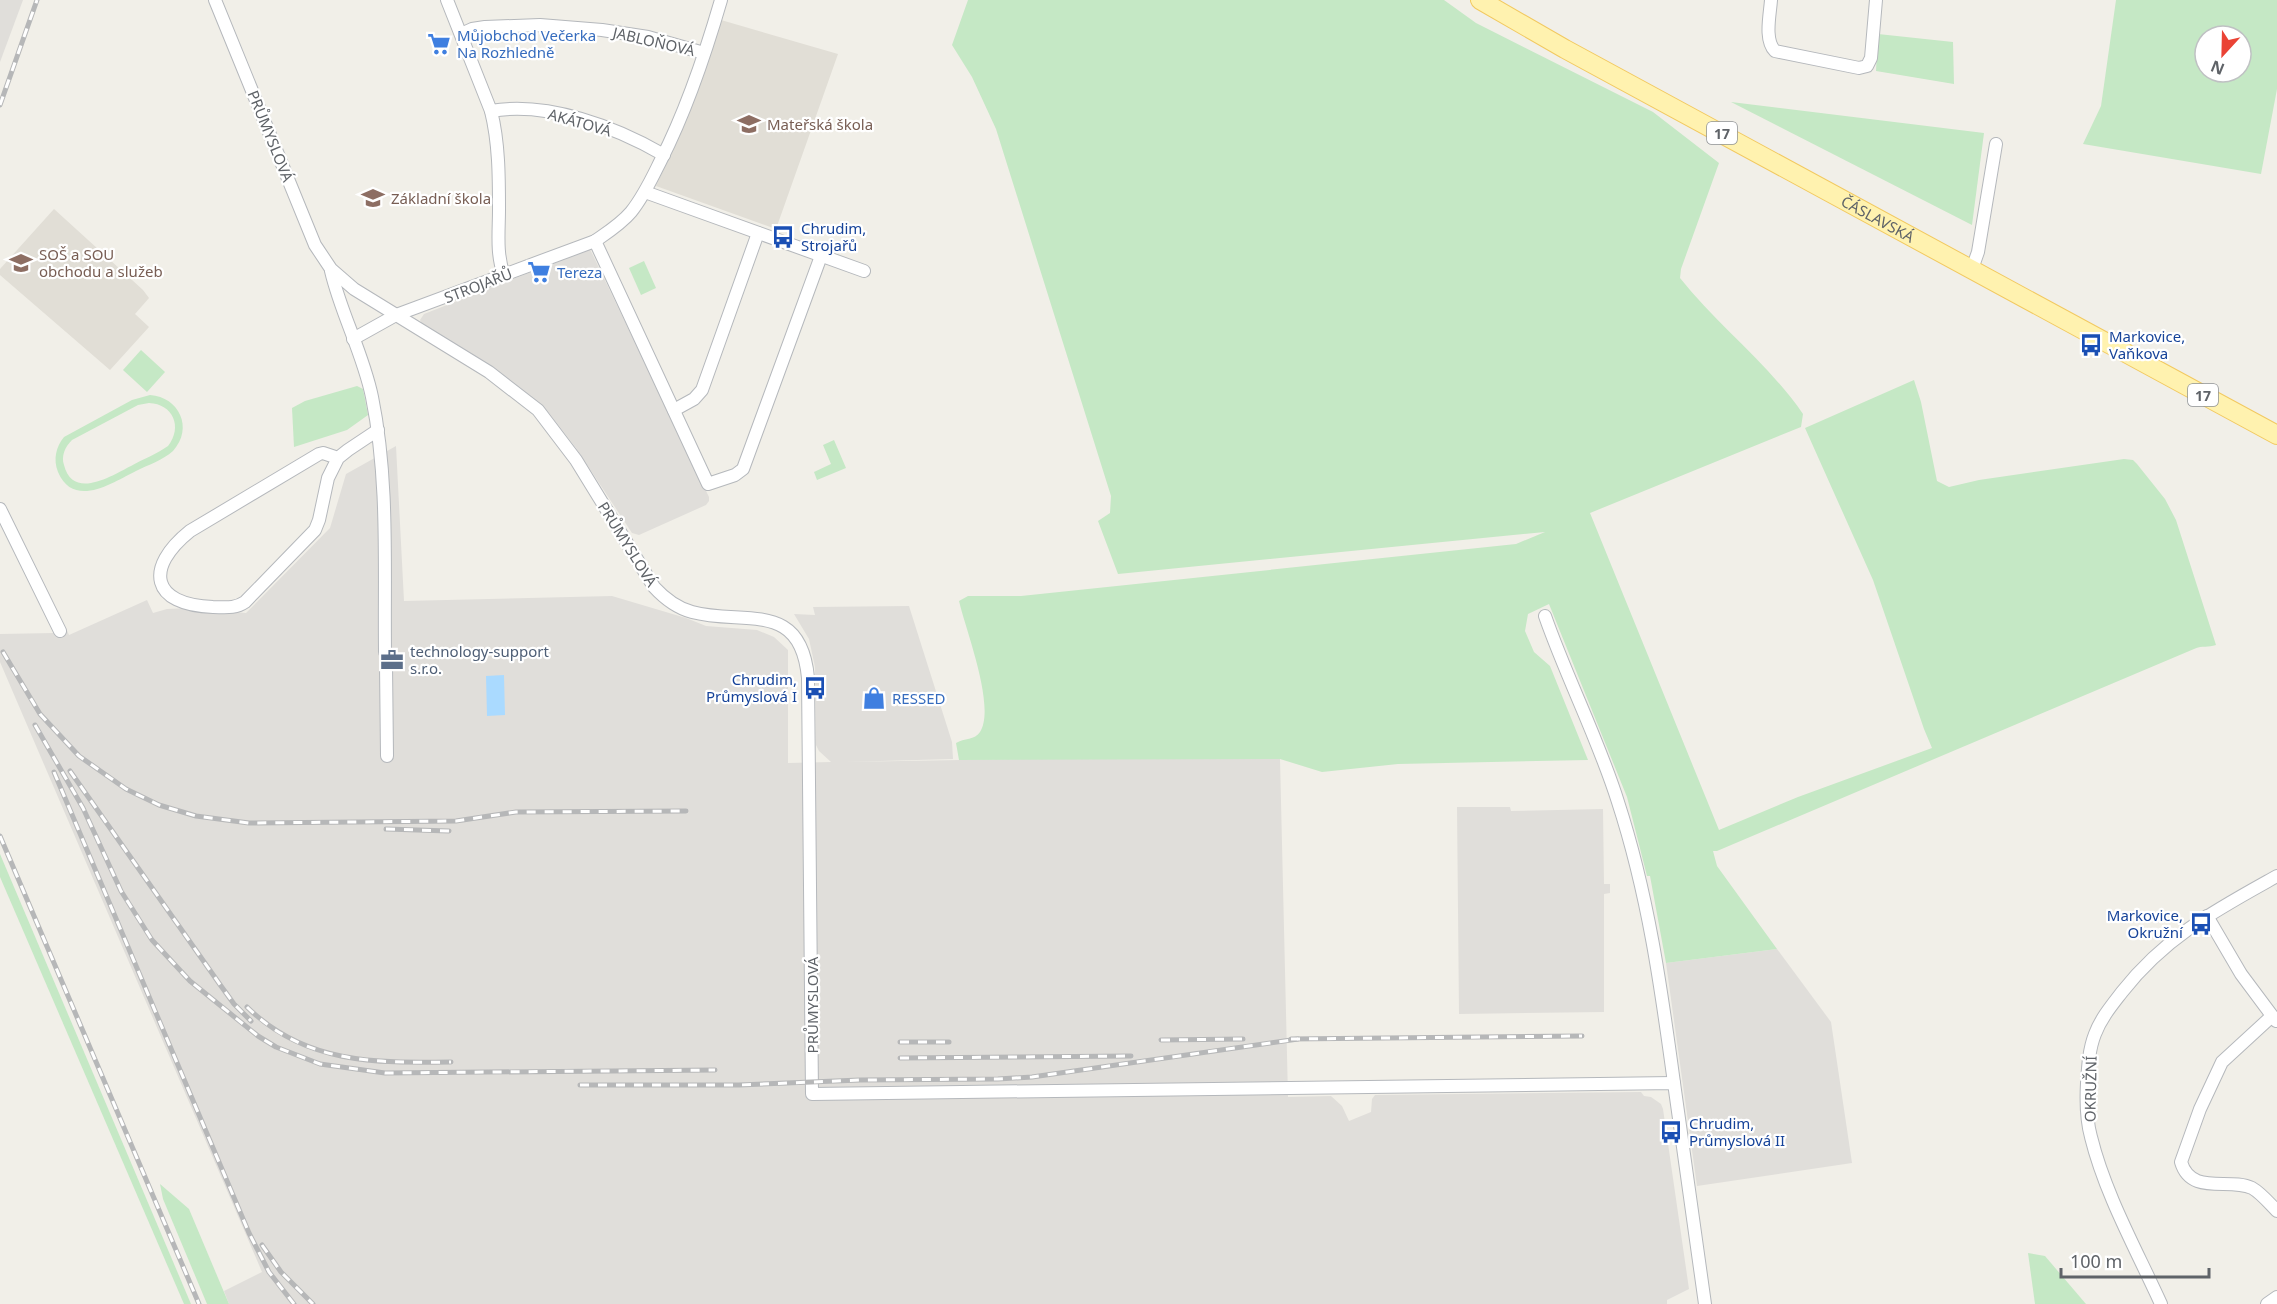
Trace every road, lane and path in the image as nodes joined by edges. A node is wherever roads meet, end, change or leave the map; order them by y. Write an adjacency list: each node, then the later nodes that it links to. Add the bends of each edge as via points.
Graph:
1 (215, 0): 17 (street, PRŮMYSLOVÁ, via 315,245)
2 (447, 0): 7 (street)
3 (721, 0): 8 (street, STROJAŘŮ)
4 (1480, 0): 16 (main road, ČÁSLAVSKÁ / 17)
5 (1771, 0): 6 (street, via 1769,39 1774,51 1859,68 1867,66 1871,58)
6 (1876, 0)
7 (461, 34): 8 (street, JABLOŇOVÁ, via 482,27 577,27 648,37); 9 (street)
8 (704, 53): 11 (street, STROJAŘŮ)
9 (491, 111): 11 (street, AKÁTOVÁ, via 520,107 562,115 621,134); 19 (street, via 498,173 499,261)
10 (1996, 144): 16 (street)
11 (664, 155): 12 (street, STROJAŘŮ)
12 (645, 192): 13 (street); 14 (street, STROJAŘŮ, via 629,214)
13 (758, 233): 15 (street); 22 (street, via 702,390)
14 (595, 241): 19 (street, STROJAŘŮ); 22 (street)
15 (821, 256): 18 (street); 22 (street, via 744,466 735,476 708,484)
16 (1972, 269): 24 (main road, ČÁSLAVSKÁ / 17)
17 (331, 270): 20 (street, PRŮMYSLOVÁ); 21 (street, PRŮMYSLOVÁ)
18 (864, 271)
19 (504, 275): 20 (street, STROJAŘŮ)
20 (396, 315): 21 (street, STROJAŘŮ); 33 (street, PRŮMYSLOVÁ, via 489,372 538,410 576,460 662,596 694,613 771,621 790,634 801,648 808,678 812,1094)
21 (353, 339): 23 (street, PRŮMYSLOVÁ)
22 (674, 410)
23 (378, 430): 25 (street); 29 (street, PRŮMYSLOVÁ)
24 (2277, 435)
25 (339, 458): 25 (street, via 319,454 190,531 174,545 164,562 161,576 166,592 189,605 241,605 315,530 328,478)
26 (0, 509): 28 (street)
27 (1545, 616): 33 (street, via 1605,765 1634,855 1655,952)
28 (60, 631)
29 (387, 756)
30 (2277, 876): 31 (street, OKRUŽNÍ)
31 (2207, 916): 32 (street, via 2241,974); 37 (street, OKRUŽNÍ, via 2167,944 2126,987 2094,1035 2089,1061 2086,1111 2093,1146)
32 (2275, 1019): 34 (street, via 2221,1065 2181,1162 2193,1179 2253,1188)
33 (1674, 1083): 36 (street)
34 (2277, 1211)
35 (2277, 1298): 38 (street)
36 (1705, 1304)
37 (2161, 1304)
38 (2267, 1304)

